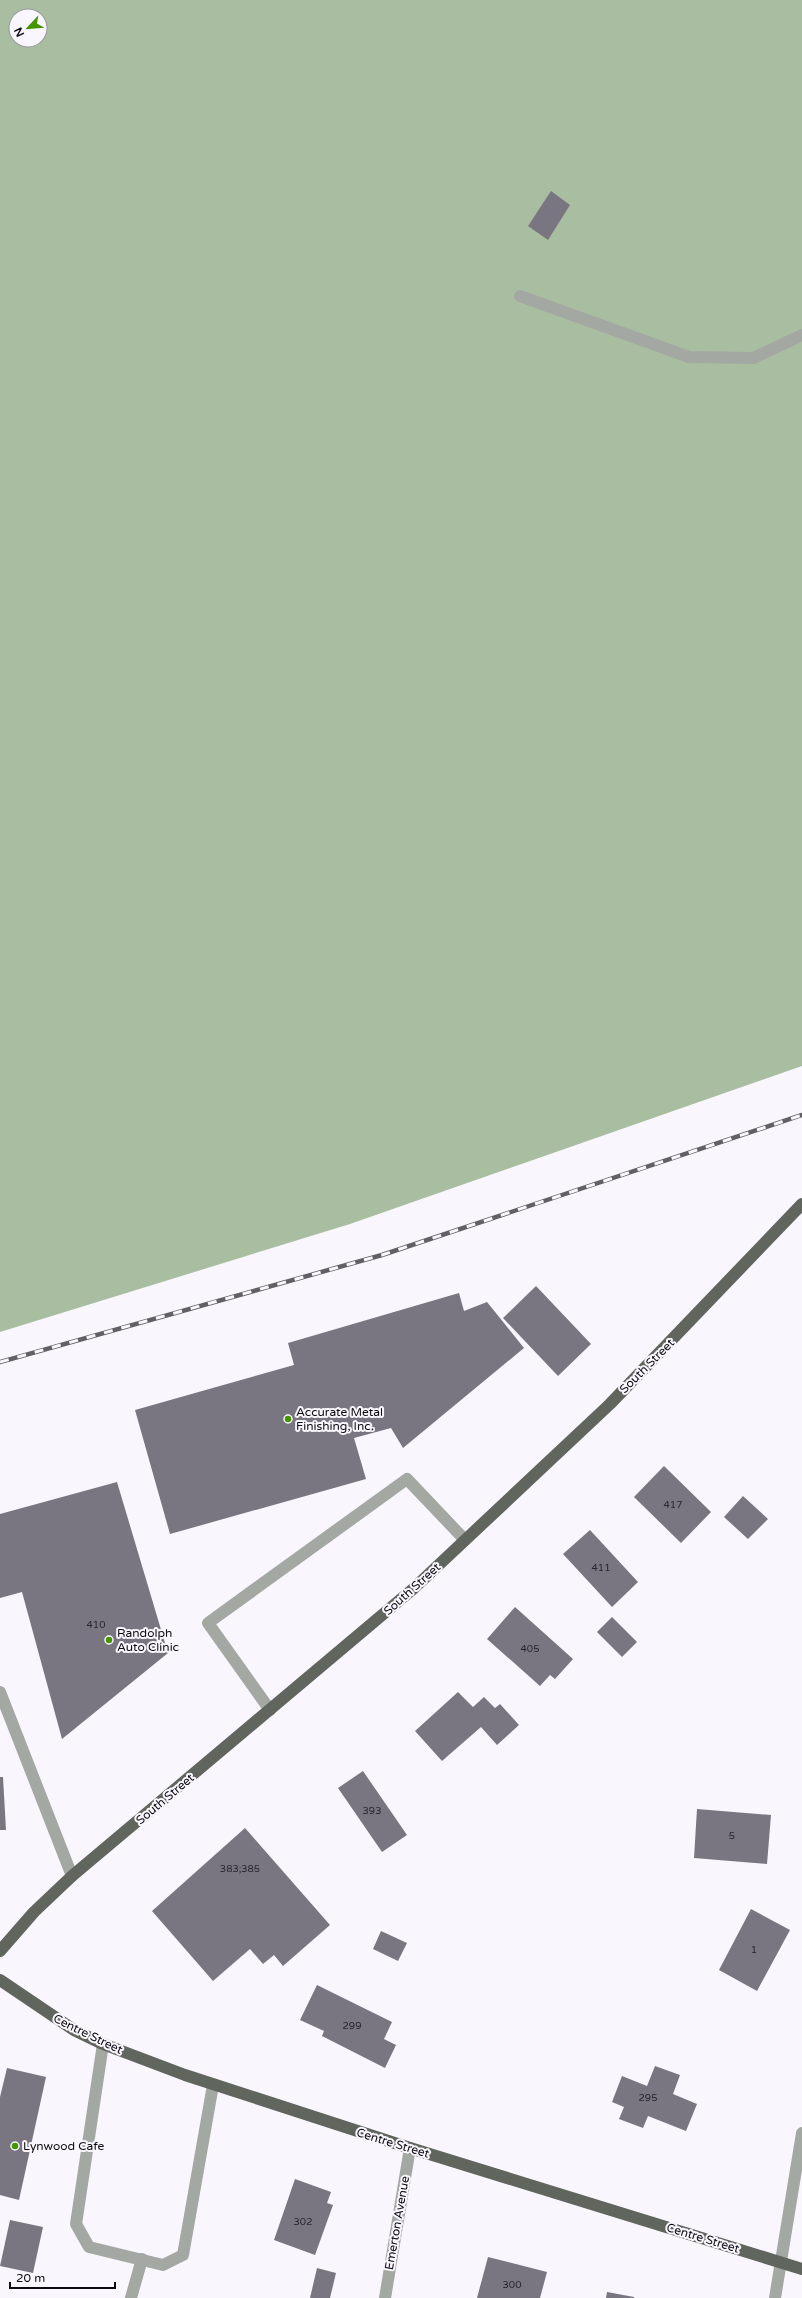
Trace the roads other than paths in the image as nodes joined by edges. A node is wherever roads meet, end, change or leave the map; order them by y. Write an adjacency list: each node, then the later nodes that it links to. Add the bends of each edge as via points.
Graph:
1 (520, 296): 2 (street, via 689,357 753,358)
2 (802, 335)
3 (802, 1204): 4 (main road, South Street, via 610,1404)
4 (465, 1540): 6 (main road, South Street, via 413,1590); 6 (street, via 407,1480 208,1623)
5 (0, 1692): 7 (street)
6 (270, 1710): 7 (main road, South Street)
7 (72, 1876): 8 (main road, South Street, via 34,1912)
8 (0, 1951)
9 (0, 1980): 10 (main road, Centre Street, via 48,2015)
10 (103, 2044): 11 (main road, Centre Street); 14 (street, via 76,2224 89,2247)
11 (213, 2085): 13 (main road, Centre Street); 14 (street, via 183,2255 163,2265)
12 (802, 2133): 15 (street)
13 (410, 2148): 15 (main road, Centre Street); 18 (street, Emerton Avenue)
14 (142, 2259): 17 (street)
15 (780, 2262): 16 (main road, Centre Street); 19 (street)
16 (802, 2269)
17 (131, 2298)
18 (385, 2298)
19 (775, 2298)

